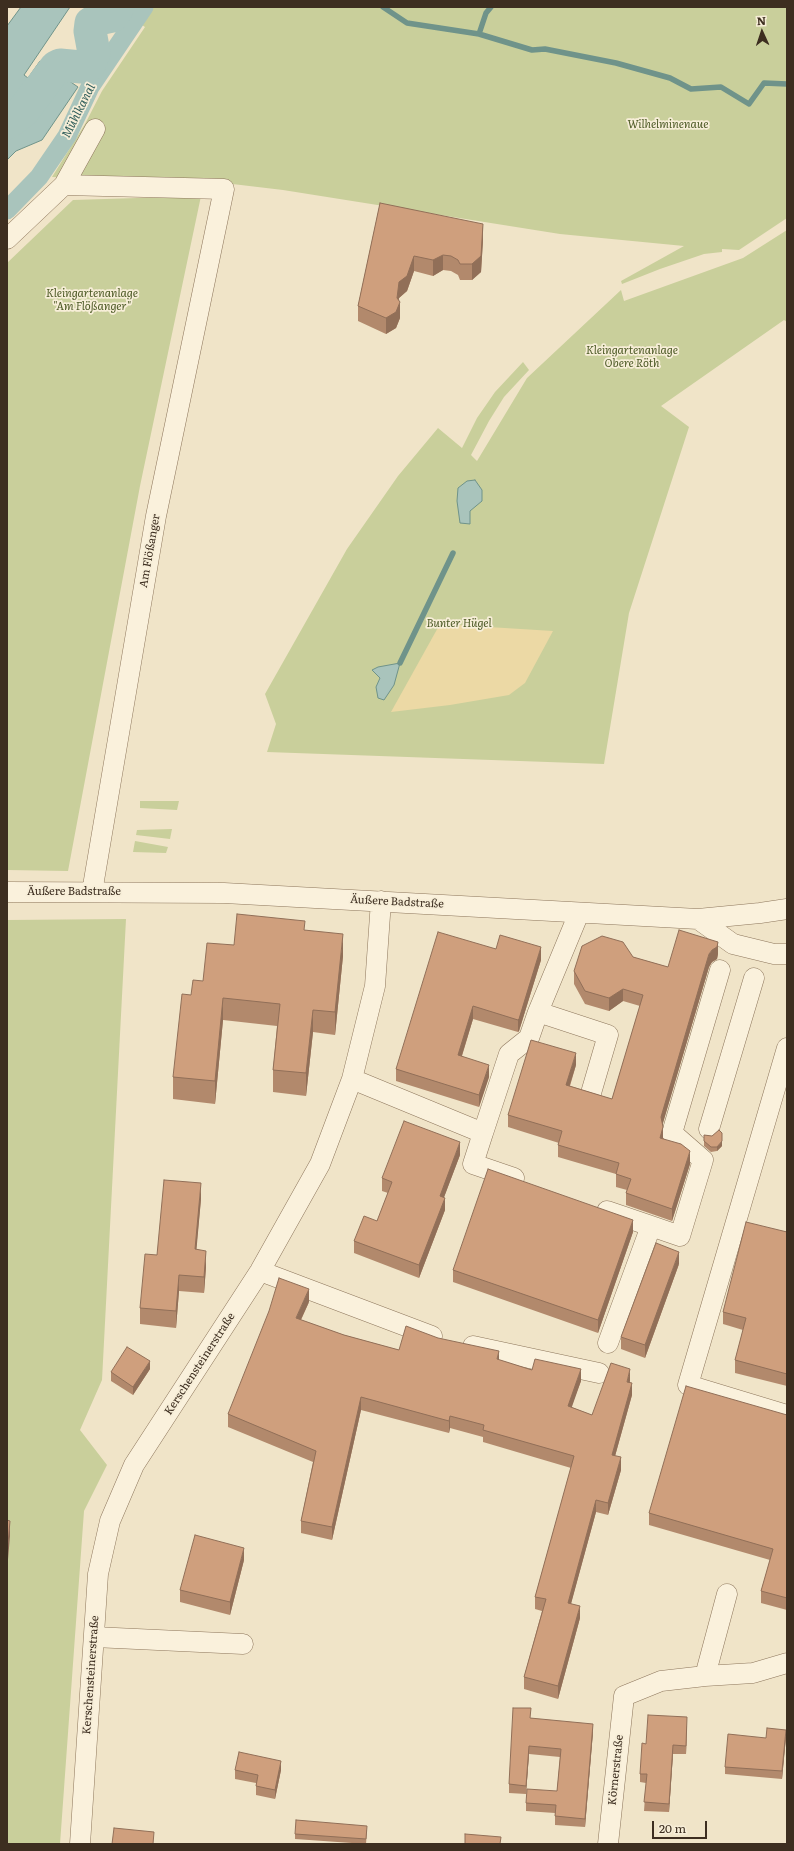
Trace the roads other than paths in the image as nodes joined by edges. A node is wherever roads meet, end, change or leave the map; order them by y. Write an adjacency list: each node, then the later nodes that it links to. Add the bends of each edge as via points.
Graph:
1 (95, 129): 2 (street)
2 (64, 185): 3 (street); 5 (street, Am Flößanger, via 224,189 156,516)
3 (7, 239)
4 (7, 892): 5 (street, Äußere Badstraße)
5 (92, 892): 6 (street, Äußere Badstraße, via 217,893)
6 (381, 901): 8 (street, Äußere Badstraße); 17 (street, Kerschensteinerstraße, via 375,986)
7 (787, 909): 9 (street, Äußere Badstraße)
8 (579, 913): 9 (street, Äußere Badstraße); 13 (street)
9 (698, 919): 10 (street, via 732,944 774,954)
10 (787, 954)
11 (720, 970): 14 (street)
12 (754, 978): 15 (street)
13 (538, 1012): 18 (street, via 608,1035); 20 (street, via 529,1038 509,1054)
14 (702, 1031): 15 (street); 23 (street, via 672,1133 703,1160 680,1236)
15 (735, 1040): 19 (street)
16 (787, 1048): 27 (street, via 688,1385)
17 (352, 1080): 20 (street); 24 (street, Kerschensteinerstraße, via 320,1164)
18 (590, 1092)
19 (709, 1129)
20 (483, 1133): 21 (street, via 473,1164)
21 (528, 1183)
22 (588, 1204): 23 (street)
23 (651, 1226): 25 (street)
24 (260, 1271): 26 (street, via 453,1341); 29 (street, Kerschensteinerstraße, via 134,1465 110,1522 98,1574)
25 (608, 1343)
26 (600, 1374)
27 (787, 1415)
28 (727, 1594): 32 (street)
29 (94, 1637): 30 (street); 33 (street, Kerschensteinerstraße)
30 (244, 1644)
31 (787, 1663): 32 (street, via 753,1673)
32 (705, 1676): 34 (street, Körnerstraße, via 661,1681 624,1696)
33 (80, 1844)
34 (608, 1844)

